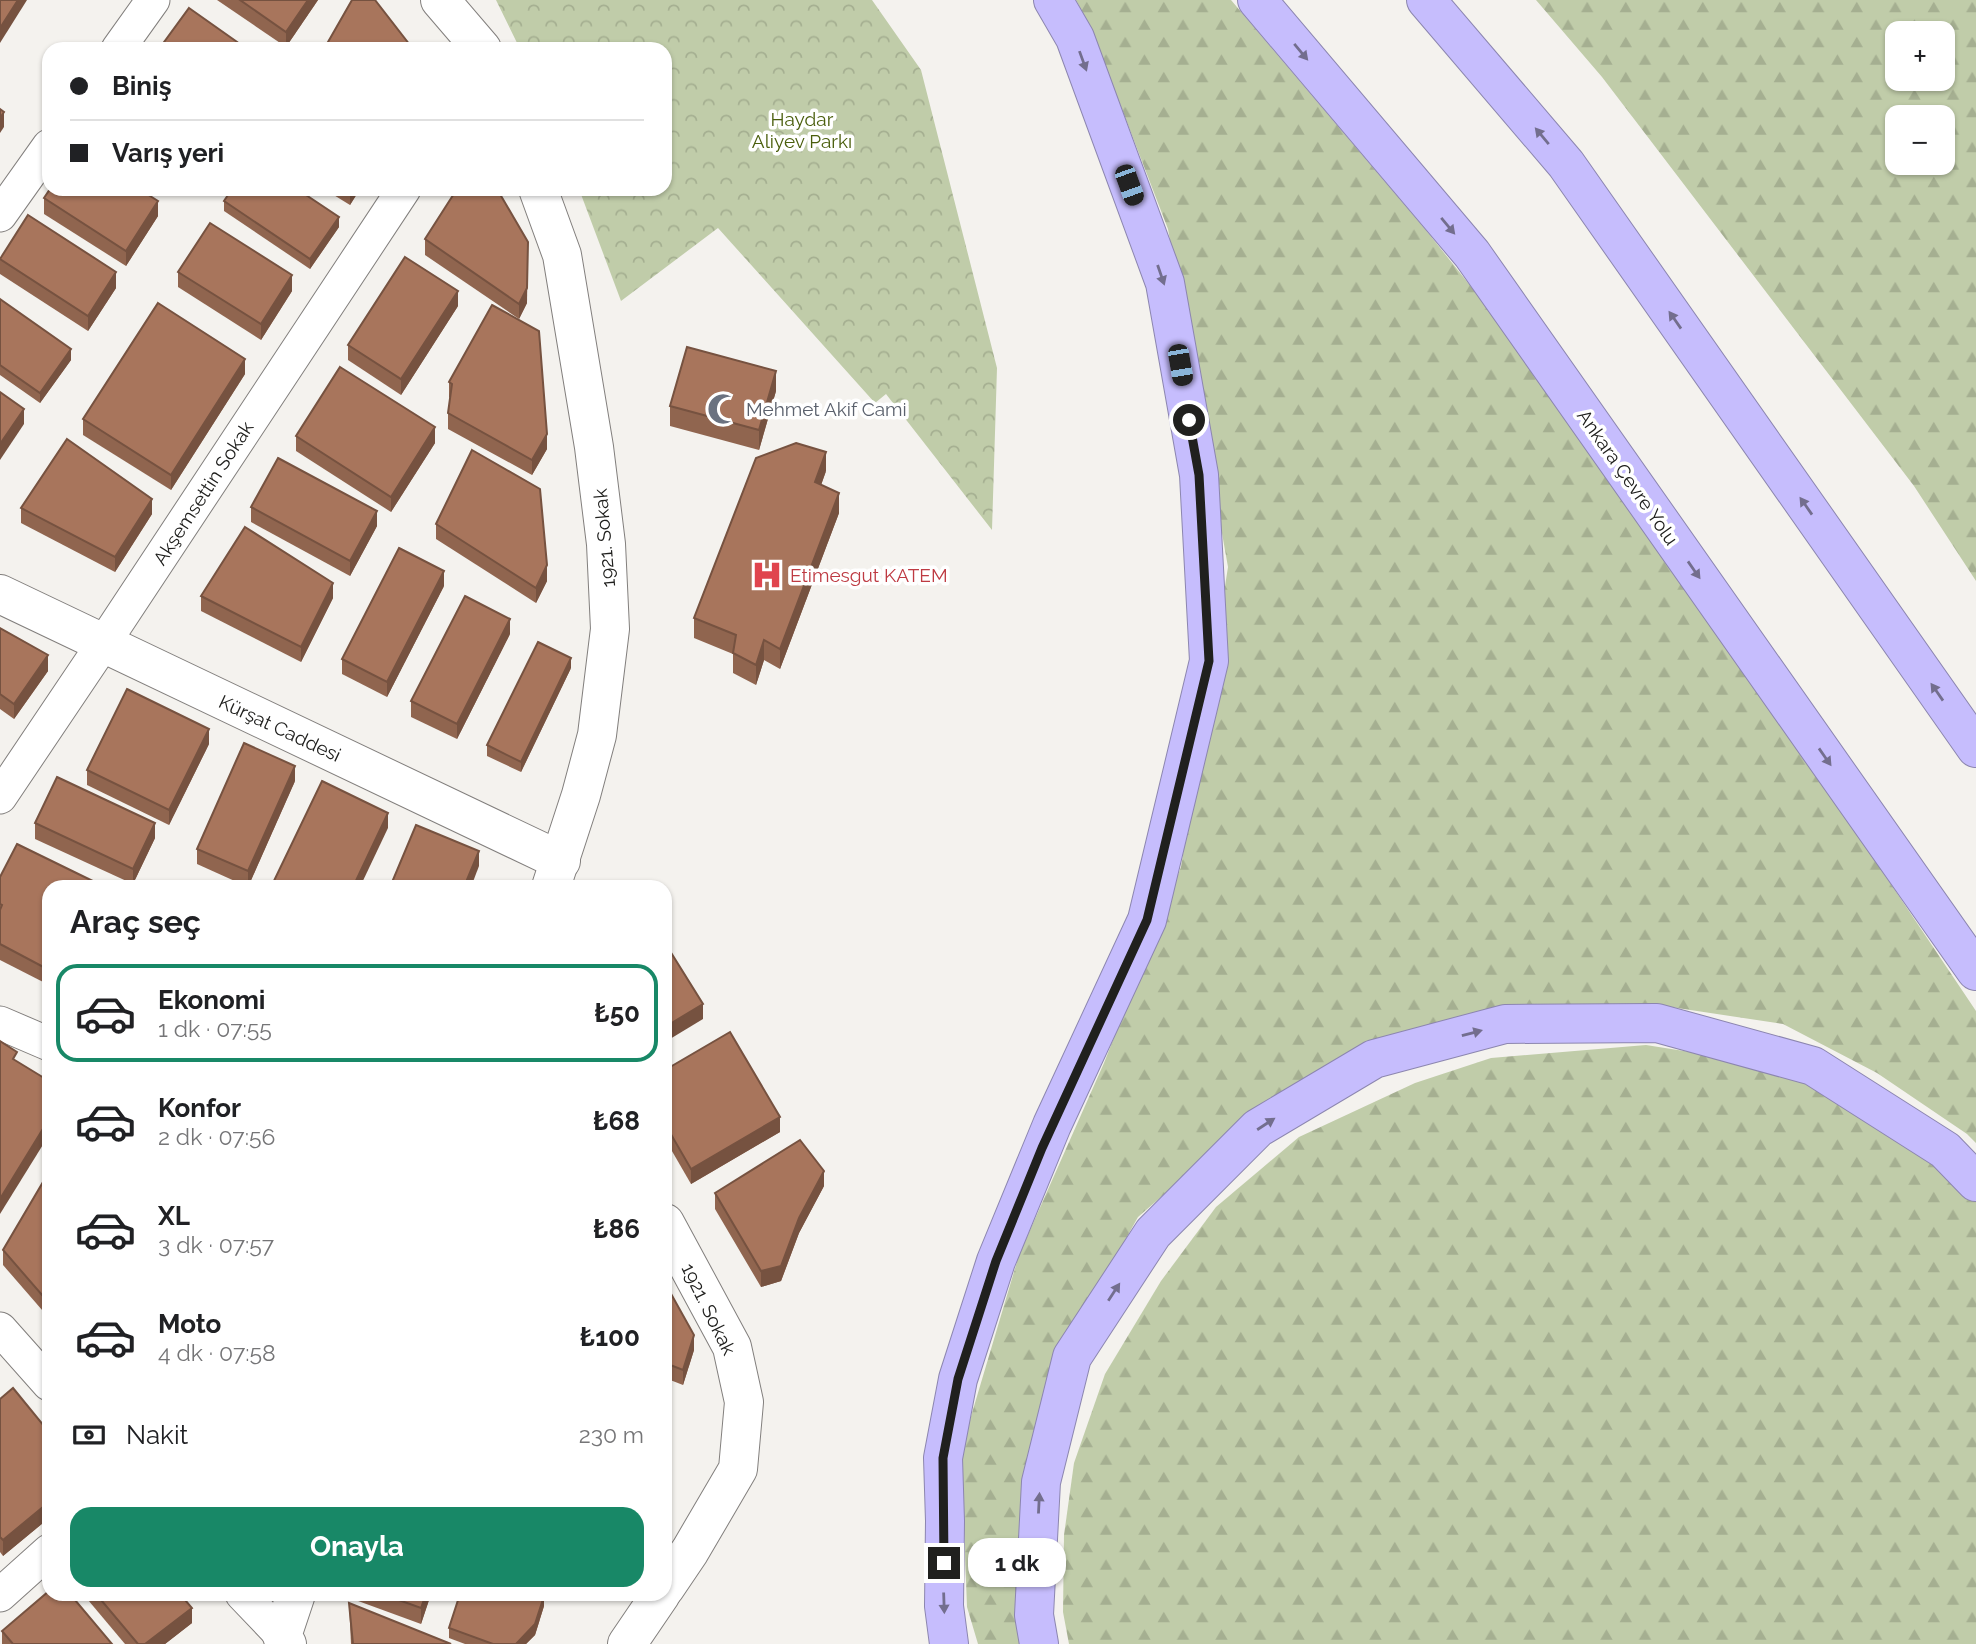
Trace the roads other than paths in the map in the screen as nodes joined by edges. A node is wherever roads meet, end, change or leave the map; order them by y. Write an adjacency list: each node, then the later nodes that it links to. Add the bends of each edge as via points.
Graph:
1 (440, 0): 7 (street)
2 (1053, 0): 32 (highway, one-way to 32, via 1075,38 1165,283 1199,475 1209,661 1147,920 1052,1125 996,1261 958,1379 943,1458 943,1606)
3 (1257, 0): 17 (highway, Ankara Çevre Yolu, one-way to 17, via 1472,254)
4 (1426, 0): 14 (highway, one-way to 4, via 1566,164)
5 (147, 2): 6 (street)
6 (122, 42)
7 (476, 42)
8 (42, 156): 11 (street)
9 (399, 196): 13 (street, Akşemsettin Sokak)
10 (541, 196): 16 (street, 1921. Sokak, via 562,255 594,447 610,629 597,735)
11 (0, 215)
12 (0, 594): 13 (street, Kürşat Caddesi)
13 (103, 644): 15 (street, Akşemsettin Sokak); 16 (street, Kürşat Caddesi)
14 (1976, 748)
15 (0, 797)
16 (556, 874)
17 (1976, 971)
18 (0, 1023): 19 (street)
19 (42, 1041)
20 (1976, 1182): 33 (highway, one-way to 20, via 1034,1615 1041,1482 1072,1357 1153,1233 1258,1128 1374,1059 1505,1024 1657,1023 1813,1066 1945,1150)
21 (672, 1236): 25 (street, 1921. Sokak, via 732,1347 744,1402 738,1469)
22 (0, 1329): 23 (street)
23 (42, 1376)
24 (42, 1558): 26 (street)
25 (672, 1578)
26 (0, 1594)
27 (248, 1601): 30 (street)
28 (294, 1601): 30 (street)
29 (655, 1601): 31 (street)
30 (284, 1640)
31 (627, 1644)
32 (949, 1644)
33 (1039, 1644)

